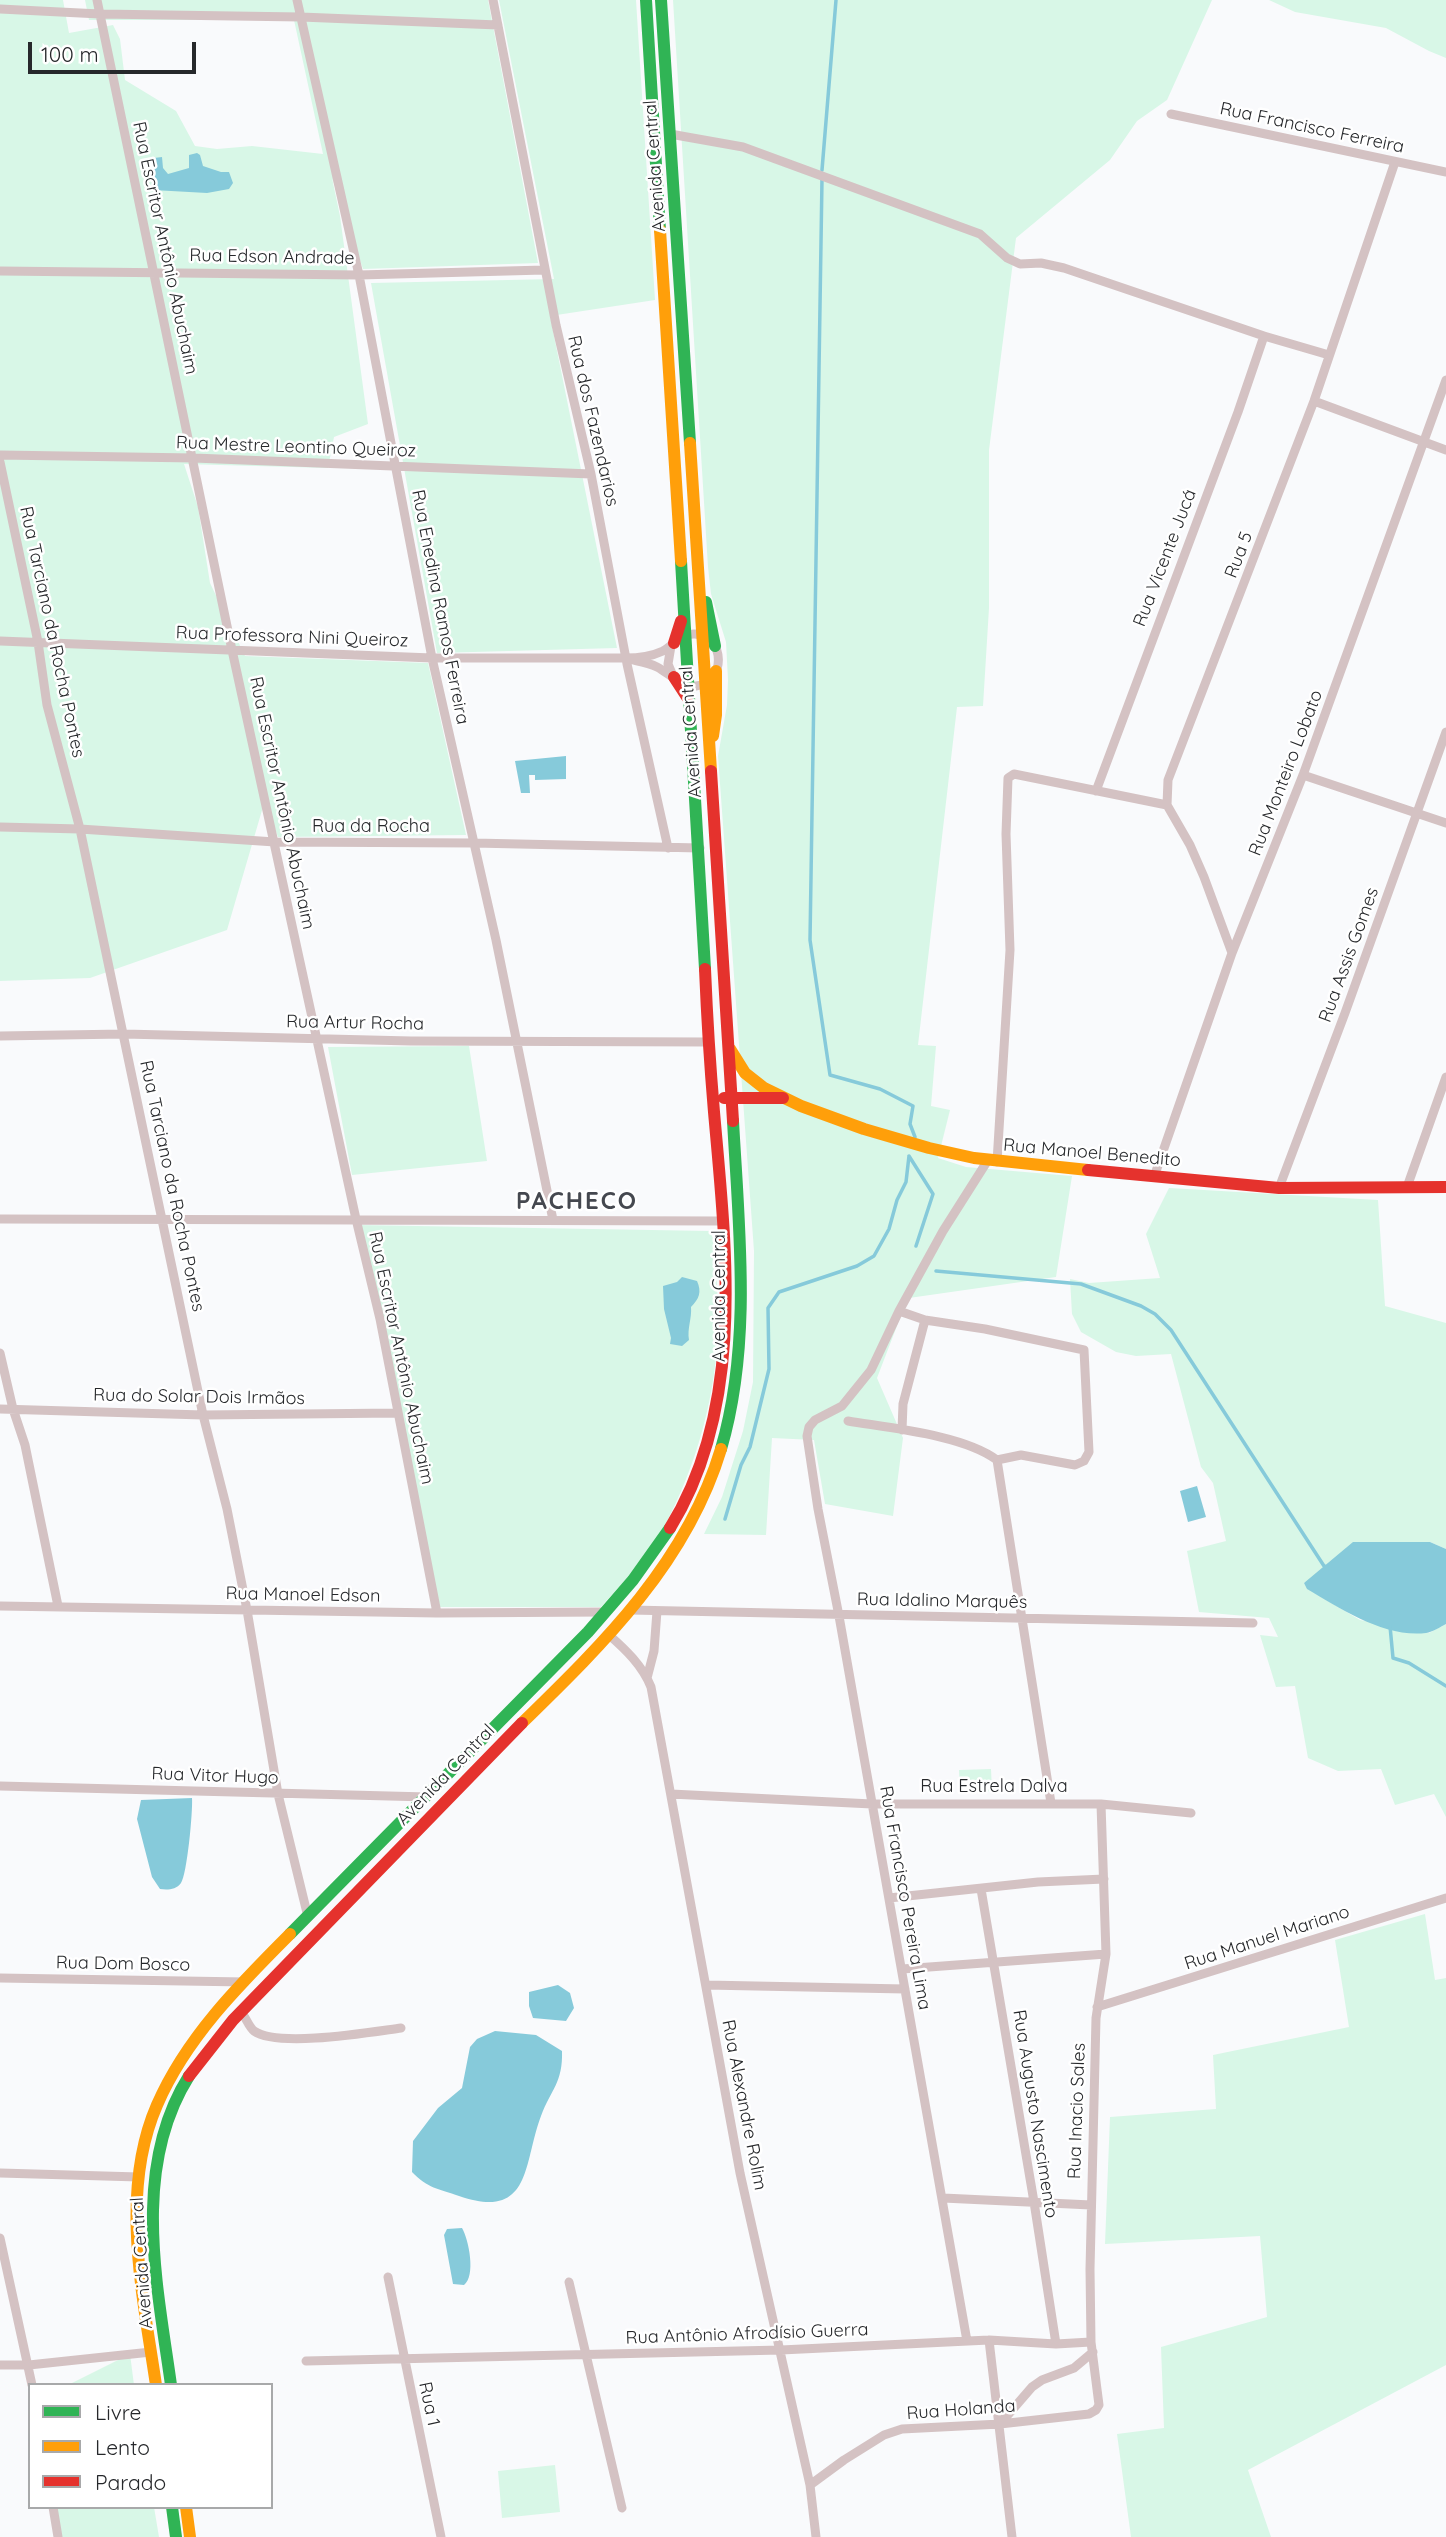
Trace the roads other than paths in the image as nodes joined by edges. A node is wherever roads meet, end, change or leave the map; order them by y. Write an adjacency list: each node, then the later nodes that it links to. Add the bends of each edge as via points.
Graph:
1 (97, 0): 7 (street, Rua Escritor Antônio Abuchaim)
2 (297, 0): 8 (street, Rua Enedina Ramos Ferreira)
3 (493, 0): 9 (street, Rua dos Fazendarios)
4 (646, 0): 30 (main road, Avenida Central)
5 (661, 0): 11 (main road, Avenida Central)
6 (0, 9): 7 (street)
7 (100, 14): 8 (street); 16 (street, Rua Escritor Antônio Abuchaim)
8 (301, 17): 9 (street); 17 (street, Rua Enedina Ramos Ferreira)
9 (498, 25): 14 (street, Rua dos Fazendarios)
10 (1171, 114): 12 (street, Rua Francisco Ferreira)
11 (670, 134): 18 (street, via 743,147 981,234 1020,264 1063,268); 29 (main road, Avenida Central)
12 (1395, 162): 13 (street, Rua Francisco Ferreira); 19 (street, Rua 5)
13 (1446, 172)
14 (544, 270): 17 (street, Rua Edson Andrade); 28 (street, Rua dos Fazendarios)
15 (0, 271): 16 (street, Rua Edson Andrade)
16 (153, 271): 17 (street, Rua Edson Andrade); 25 (street, Rua Escritor Antônio Abuchaim)
17 (359, 275): 27 (street, Rua Enedina Ramos Ferreira)
18 (1264, 336): 19 (street); 48 (street, Rua Vicente Jucá)
19 (1329, 355): 21 (street, Rua 5)
20 (1446, 380): 22 (street, Rua Monteiro Lobato)
21 (1314, 401): 22 (street); 49 (street, Rua 5, via 1172,765)
22 (1424, 442): 23 (street); 47 (street, Rua Monteiro Lobato)
23 (1446, 450)
24 (0, 455): 25 (street, Rua Mestre Leontino Queiroz)
25 (194, 458): 27 (street, Rua Mestre Leontino Queiroz); 37 (street, Rua Escritor Antônio Abuchaim)
26 (0, 462): 34 (street, Rua Tarciano da Rocha Pontes)
27 (395, 466): 28 (street, Rua Mestre Leontino Queiroz); 38 (street, Rua Enedina Ramos Ferreira)
28 (591, 474): 39 (street, Rua dos Fazendarios)
29 (698, 575): 32 (main road, Avenida Central); 36 (main road)
30 (683, 585): 31 (main road, Avenida Central); 35 (main road)
31 (686, 635): 32 (street); 35 (street); 43 (main road, Avenida Central)
32 (702, 635): 36 (street); 42 (main road, Avenida Central)
33 (0, 640): 34 (street, Rua Professora Nini Queiroz)
34 (38, 642): 37 (street, Rua Professora Nini Queiroz); 53 (street, Rua Tarciano da Rocha Pontes, via 47,705)
35 (674, 643): 39 (street, via 648,657); 41 (street, via 668,657)
36 (715, 646): 40 (street, via 719,654)
37 (232, 650): 38 (street, Rua Professora Nini Queiroz); 54 (street, Rua Escritor Antônio Abuchaim)
38 (432, 658): 39 (street, Rua Professora Nini Queiroz); 55 (street, Rua Enedina Ramos Ferreira)
39 (625, 658): 41 (street); 56 (street, Rua dos Fazendarios)
40 (716, 671): 42 (street); 46 (main road)
41 (674, 677): 43 (street); 44 (main road)
42 (704, 683): 43 (street); 46 (main road, Avenida Central)
43 (689, 685): 44 (main road, Avenida Central)
44 (691, 707): 57 (main road, Avenida Central)
45 (1446, 732): 50 (street, Rua Assis Gomes)
46 (710, 757): 64 (main road, Avenida Central)
47 (1303, 775): 50 (street); 58 (street, Rua Monteiro Lobato)
48 (1096, 791): 49 (street); 71 (street, via 1014,774 1007,778 1010,950)
49 (1167, 805): 58 (street, via 1190,845)
50 (1416, 812): 51 (street); 75 (street, Rua Assis Gomes)
51 (1446, 823)
52 (0, 827): 53 (street, Rua da Rocha)
53 (80, 829): 54 (street, Rua da Rocha); 59 (street, Rua Tarciano da Rocha Pontes)
54 (275, 842): 55 (street, Rua da Rocha); 61 (street, Rua Escritor Antônio Abuchaim)
55 (474, 843): 56 (street, Rua da Rocha); 62 (street, Rua Enedina Ramos Ferreira)
56 (668, 848): 57 (street, Rua da Rocha)
57 (700, 848): 63 (main road, Avenida Central)
58 (1232, 953): 72 (street, Rua Monteiro Lobato)
59 (124, 1034): 60 (street, Rua Artur Rocha); 61 (street, Rua Artur Rocha); 78 (street, Rua Tarciano da Rocha Pontes)
60 (0, 1036)
61 (318, 1039): 62 (street, Rua Artur Rocha); 77 (street, Rua Escritor Antônio Abuchaim)
62 (516, 1042): 63 (street, Rua Artur Rocha); 79 (street, Rua Enedina Ramos Ferreira)
63 (709, 1042): 66 (main road, Avenida Central)
64 (728, 1045): 67 (main road, Avenida Central); 68 (main road, Rua Manoel Benedito, via 740,1069)
65 (1446, 1077): 73 (street)
66 (713, 1098): 67 (main road, Rua Manoel Benedito); 80 (main road, Avenida Central)
67 (732, 1098): 69 (main road, Rua Manoel Benedito); 70 (main road, Avenida Central)
68 (783, 1098): 69 (main road, Rua Manoel Benedito); 71 (main road, Rua Manoel Benedito, via 895,1140)
69 (762, 1099): 70 (main road, via 744,1105)
70 (733, 1119): 94 (main road, Avenida Central, via 741,1300 732,1408 701,1505 664,1567)
71 (993, 1161): 72 (main road, Rua Manoel Benedito); 81 (street, via 943,1231)
72 (1154, 1177): 75 (main road, Rua Manoel Benedito)
73 (1406, 1187): 74 (main road, Rua Manoel Benedito); 75 (main road, Rua Manoel Benedito)
74 (1446, 1187)
75 (1279, 1188)
76 (0, 1219): 78 (street)
77 (356, 1219): 78 (street); 79 (street); 86 (street, Rua Escritor Antônio Abuchaim)
78 (163, 1220): 87 (street, Rua Tarciano da Rocha Pontes)
79 (553, 1220): 80 (street)
80 (722, 1221): 96 (main road, Avenida Central, via 722,1381 704,1451 660,1544)
81 (899, 1311): 82 (street); 98 (street, Rua Francisco Pereira Lima, via 871,1370 842,1406 809,1427 810,1461)
82 (925, 1320): 89 (street, via 903,1404); 90 (street, via 1084,1350 1089,1452 1084,1461 1075,1465 1021,1455)
83 (0, 1353): 85 (street)
84 (0, 1409): 85 (street, Rua do Solar Dois Irmãos)
85 (13, 1409): 87 (street, Rua do Solar Dois Irmãos); 92 (street, via 26,1445)
86 (397, 1413): 87 (street, Rua do Solar Dois Irmãos); 97 (street, Rua Escritor Antônio Abuchaim)
87 (203, 1415): 93 (street, Rua Tarciano da Rocha Pontes)
88 (848, 1421): 89 (street)
89 (902, 1430): 90 (street, via 952,1439)
90 (997, 1460): 99 (street)
91 (0, 1606): 92 (street, Rua Manoel Edson)
92 (58, 1606): 93 (street, Rua Manoel Edson)
93 (247, 1610): 97 (street, Rua Manoel Edson); 104 (street, Rua Tarciano da Rocha Pontes)
94 (630, 1610): 95 (street, Rua Idalino Marquês); 101 (main road, Avenida Central)
95 (657, 1611): 98 (street, Rua Idalino Marquês); 102 (street, Rua Alexandre Rolim)
96 (607, 1612): 97 (street, Rua Manoel Edson); 106 (main road, Avenida Central)
97 (437, 1613)
98 (839, 1616): 99 (street, Rua Idalino Marquês); 108 (street, Rua Francisco Pereira Lima)
99 (1023, 1618): 100 (street, Rua Idalino Marquês); 107 (street)
100 (1253, 1623)
101 (609, 1635): 102 (street, Rua Alexandre Rolim); 124 (main road, Avenida Central)
102 (647, 1678): 105 (street, Rua Alexandre Rolim)
103 (0, 1786): 104 (street, Rua Vitor Hugo)
104 (278, 1794): 106 (street, Rua Vitor Hugo); 115 (street, Rua Tarciano da Rocha Pontes)
105 (671, 1794): 108 (street, Rua Estrela Dalva); 121 (street, Rua Alexandre Rolim)
106 (428, 1797): 115 (main road, Avenida Central)
107 (1051, 1803): 108 (street, Rua Estrela Dalva); 109 (street, Rua Estrela Dalva)
108 (872, 1804): 113 (street, Rua Francisco Pereira Lima)
109 (1101, 1804): 110 (street, Rua Estrela Dalva); 111 (street, Rua Inacio Sales)
110 (1191, 1813)
111 (1104, 1879): 112 (street); 116 (street, Rua Inacio Sales)
112 (981, 1889): 113 (street); 117 (street, Rua Augusto Nascimento)
113 (889, 1898): 118 (street, Rua Francisco Pereira Lima)
114 (1446, 1898): 123 (street, Rua Manuel Mariano)
115 (308, 1917): 120 (main road, Avenida Central)
116 (1106, 1954): 117 (street); 123 (street, Rua Inacio Sales)
117 (995, 1962): 118 (street); 129 (street, Rua Augusto Nascimento)
118 (902, 1969): 122 (street, Rua Francisco Pereira Lima)
119 (0, 1978): 120 (street, Rua Dom Bosco)
120 (244, 1982): 127 (main road, Avenida Central, via 187,2051 160,2098 146,2137)
121 (706, 1985): 122 (street); 138 (street, Rua Alexandre Rolim, via 740,2172)
122 (905, 1989): 128 (street, Rua Francisco Pereira Lima)
123 (1097, 2007): 130 (street, Rua Inacio Sales)
124 (242, 2012): 125 (street, via 252,2030 263,2035 333,2037); 147 (main road, Avenida Central, via 193,2071 170,2112 160,2146 155,2244)
125 (401, 2028)
126 (0, 2173): 127 (street)
127 (139, 2177): 139 (main road, Avenida Central, via 139,2242)
128 (943, 2199): 129 (street); 135 (street, Rua Francisco Pereira Lima)
129 (1034, 2202): 130 (street); 136 (street, Rua Augusto Nascimento)
130 (1091, 2205): 137 (street, Rua Inacio Sales)
131 (0, 2238): 144 (street)
132 (388, 2277): 141 (street, Rua 1)
133 (569, 2282): 140 (street)
134 (989, 2340): 135 (street, Rua Antônio Afrodísio Guerra); 136 (street, Rua Antônio Afrodísio Guerra); 149 (street)
135 (967, 2341): 138 (street, Rua Antônio Afrodísio Guerra)
136 (1056, 2344): 137 (street, Rua Antônio Afrodísio Guerra)
137 (1092, 2347): 148 (street, Rua Inacio Sales, via 1099,2405); 149 (street, via 1074,2368 1032,2387)
138 (781, 2350): 140 (street, Rua Antônio Afrodísio Guerra); 150 (street, Rua Alexandre Rolim)
139 (151, 2352): 144 (street); 146 (main road, Avenida Central)
140 (587, 2354): 141 (street, Rua Antônio Afrodísio Guerra); 151 (street)
141 (403, 2359): 142 (street, Rua Antônio Afrodísio Guerra); 158 (street, Rua 1)
142 (306, 2361)
143 (0, 2365): 144 (street)
144 (29, 2365): 145 (street)
145 (32, 2383)
146 (156, 2383)
147 (171, 2383)
148 (1089, 2414): 149 (street, Rua Holanda)
149 (1000, 2424): 150 (street, Rua Holanda, via 891,2432); 160 (street)
150 (810, 2485): 159 (street, Rua Alexandre Rolim)
151 (622, 2508)
152 (53, 2509): 155 (street)
153 (172, 2509): 156 (main road)
154 (186, 2509): 157 (main road)
155 (58, 2537)
156 (176, 2537)
157 (190, 2537)
158 (441, 2537)
159 (816, 2537)
160 (1012, 2537)

